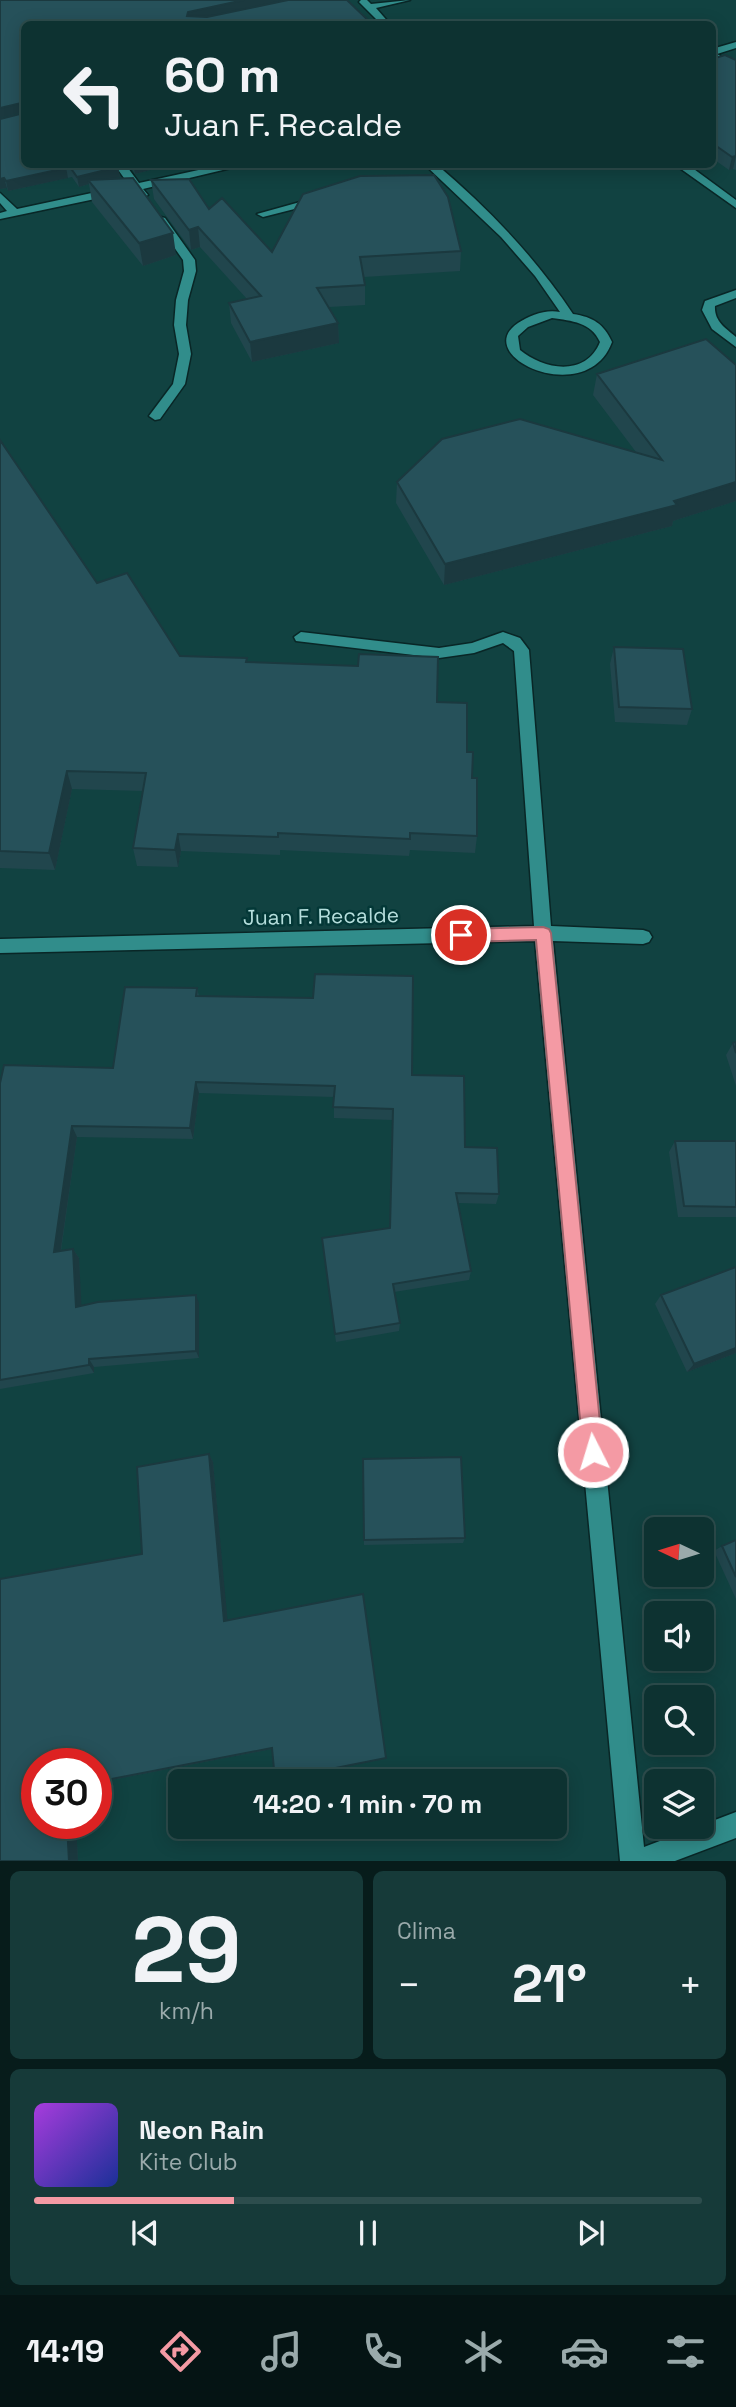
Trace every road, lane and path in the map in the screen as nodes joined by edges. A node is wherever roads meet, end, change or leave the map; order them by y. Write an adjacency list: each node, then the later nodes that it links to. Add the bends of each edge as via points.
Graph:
1 (405, 0): 2 (street)
2 (365, 4): 3 (street)
3 (383, 21)
4 (736, 46): 5 (street)
5 (716, 52)
6 (716, 56): 7 (street)
7 (736, 69)
8 (122, 168): 12 (street)
9 (225, 168): 12 (street)
10 (685, 168): 15 (street)
11 (430, 170): 20 (street, via 496,226 550,286)
12 (136, 188): 16 (street); 22 (street, via 189,260 190,271 182,300 185,354 179,384)
13 (0, 196): 16 (street)
14 (330, 197): 17 (street)
15 (736, 205)
16 (13, 213): 18 (street)
17 (263, 214)
18 (0, 216)
19 (736, 295): 21 (street, via 709,304 707,312 710,321)
20 (568, 315): 20 (street, via 536,316 523,322 511,339 514,349 522,358 550,369 583,368 596,362 607,344 604,334)
21 (736, 343)
22 (155, 416)
23 (301, 637): 24 (street, via 439,653 474,648 503,637 515,642 521,650)
24 (543, 933): 25 (street, Juan F. Recalde); 26 (street, Juan F. Recalde); 28 (street)
25 (643, 937)
26 (0, 946)
27 (736, 1825): 29 (street)
28 (633, 1861)
29 (642, 1861)

